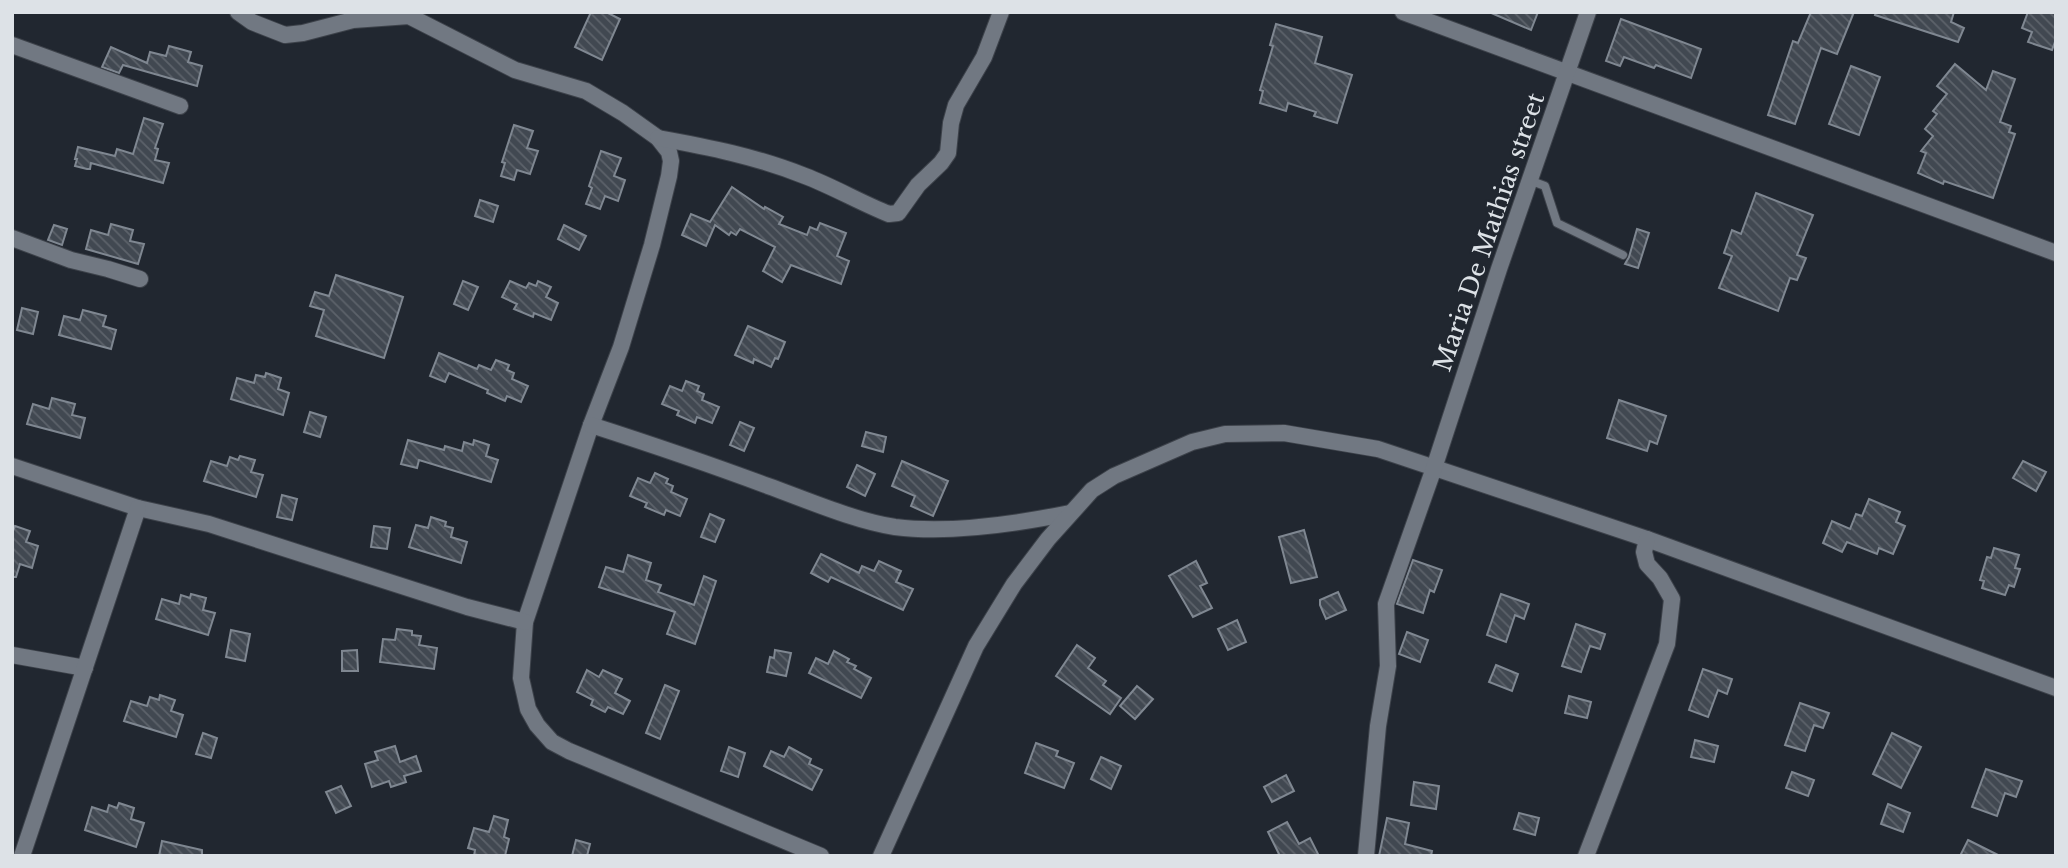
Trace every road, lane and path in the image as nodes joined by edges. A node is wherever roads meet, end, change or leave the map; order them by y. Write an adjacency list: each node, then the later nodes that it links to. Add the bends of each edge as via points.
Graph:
1 (239, 12): 8 (street, via 285,35 353,20 409,16 515,69 586,91)
2 (1001, 12): 8 (street, via 984,57 956,105 948,153 898,213 889,214 761,161)
3 (1403, 12): 6 (street)
4 (1588, 12): 6 (street, Maria De Mathias street)
5 (12, 45): 7 (street)
6 (1568, 72): 9 (street, Maria De Mathias street); 11 (street)
7 (180, 106)
8 (658, 138): 14 (street, via 671,160 669,176 621,347)
9 (1530, 180): 12 (lane, via 1545,186 1557,223); 16 (street, Maria De Mathias street)
10 (12, 238): 13 (street)
11 (2056, 253)
12 (1623, 255)
13 (140, 279)
14 (591, 425): 18 (street, via 893,526 981,526); 20 (street)
15 (12, 466): 17 (street)
16 (1434, 468): 18 (street, via 1378,449 1284,433 1225,434 1192,442 1114,476); 19 (street); 27 (street, Maria De Mathias street, via 1386,604 1388,666)
17 (138, 508): 20 (street, via 209,524); 22 (street)
18 (1070, 513): 26 (street, via 1014,584 976,646)
19 (1647, 539): 23 (street); 28 (street, via 1647,564 1672,599 1667,645)
20 (525, 622): 25 (street, via 522,678 528,709 552,742)
21 (12, 655): 22 (street)
22 (85, 668): 24 (street)
23 (2056, 688)
24 (22, 856)
25 (821, 856)
26 (881, 856)
27 (1366, 856)
28 (1586, 856)

